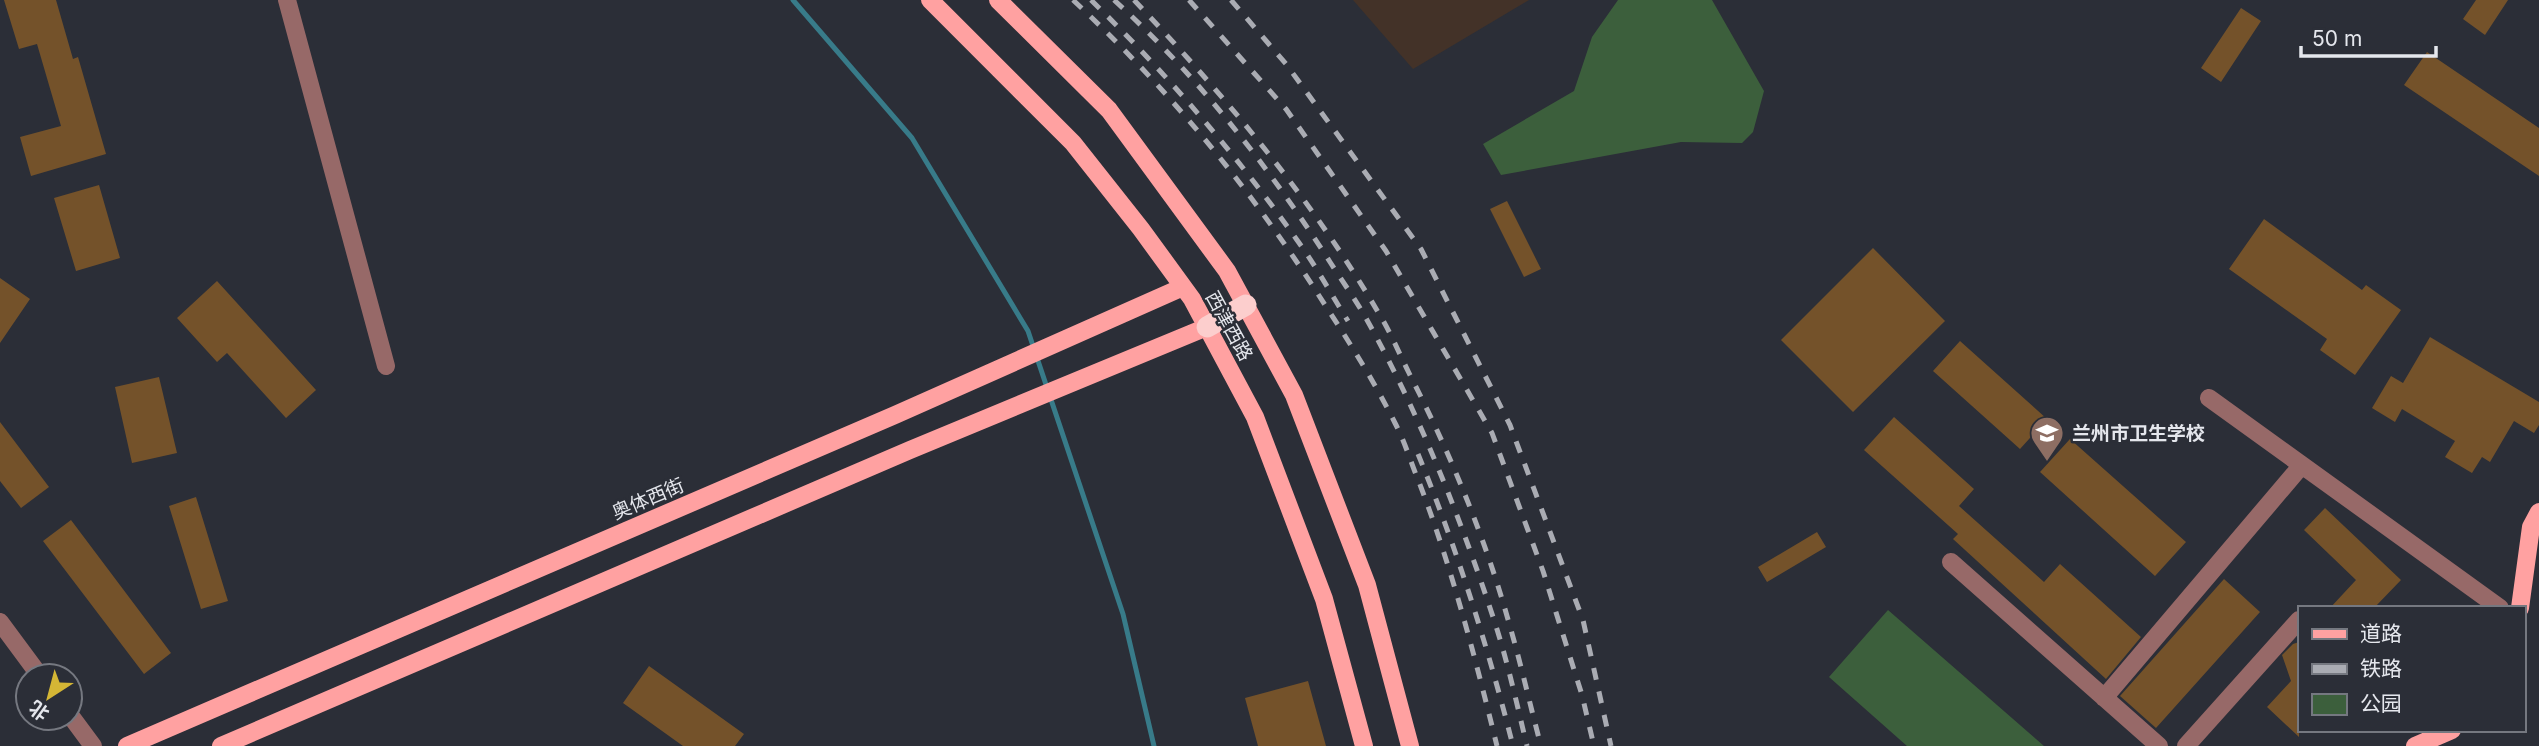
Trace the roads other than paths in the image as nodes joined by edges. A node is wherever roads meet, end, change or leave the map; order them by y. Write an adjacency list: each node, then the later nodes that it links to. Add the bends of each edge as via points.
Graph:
1 (287, 0): 7 (street)
2 (930, 0): 4 (main road, 西津西路, via 1073,143)
3 (998, 0): 5 (main road, 西津西路, via 1110,110 1227,271)
4 (1184, 287): 6 (main road, 西津西路); 20 (main road, 奥体西街)
5 (1246, 305): 6 (highway); 23 (main road, 西津西路, via 1294,395 1367,585)
6 (1207, 327): 21 (main road); 22 (main road, 西津西路, via 1255,417 1324,599)
7 (386, 366)
8 (2209, 398): 9 (street)
9 (2302, 465): 13 (street); 18 (street)
10 (2539, 512): 12 (main road, via 2531,527)
11 (1951, 562): 18 (street)
12 (2533, 566): 14 (main road)
13 (2497, 606)
14 (2521, 606)
15 (2298, 621): 25 (street)
16 (0, 622): 17 (street)
17 (30, 662)
18 (2105, 698): 24 (street)
19 (2447, 732): 26 (main road)
20 (127, 746)
21 (221, 746)
22 (1364, 746)
23 (1410, 746)
24 (2159, 746)
25 (2186, 746)
26 (2415, 746)

